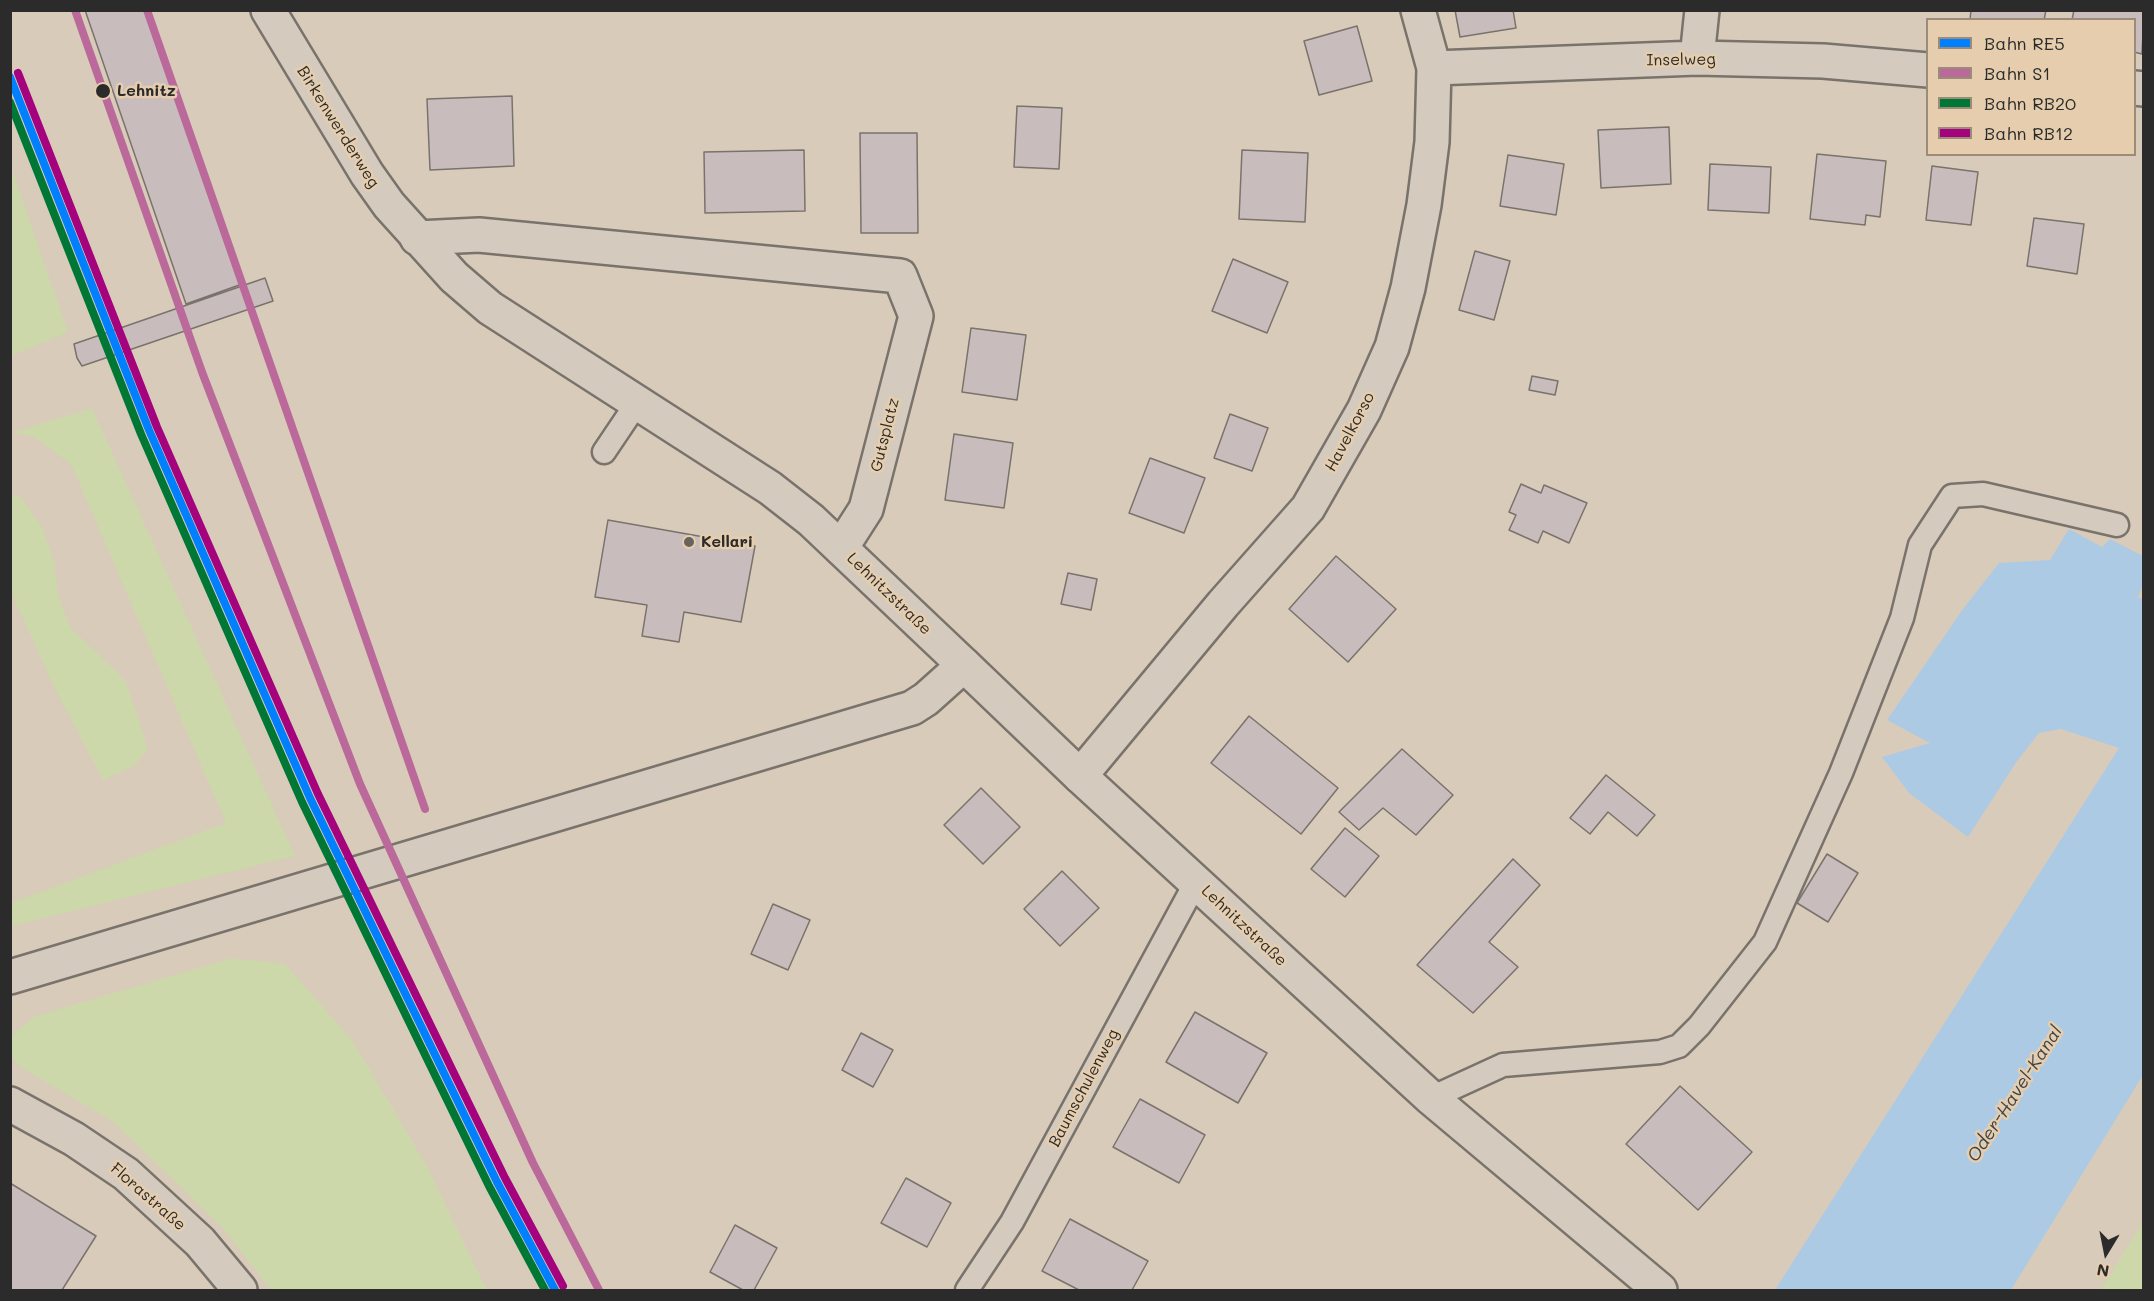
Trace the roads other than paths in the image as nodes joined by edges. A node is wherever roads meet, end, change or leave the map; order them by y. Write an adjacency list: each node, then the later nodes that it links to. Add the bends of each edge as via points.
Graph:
1 (268, 10): 7 (street, Birkenwerderweg, via 367,174)
2 (1418, 10): 5 (street, Havelkorso)
3 (1702, 10): 4 (street)
4 (1697, 58): 5 (street, Inselweg); 6 (street, Inselweg, via 1822,61)
5 (1434, 69): 13 (street, Havelkorso, via 1432,142 1408,288 1392,347 1364,410 1308,508 1222,604)
6 (1926, 70)
7 (417, 238): 8 (street, via 490,308); 11 (street, Gutsplatz, via 479,235 900,276 916,316 866,509)
8 (637, 403): 9 (lane); 11 (street, via 770,488)
9 (604, 452)
10 (2117, 525): 16 (lane, via 1983,494 1952,496 1920,545 1902,618 1841,773 1765,942 1700,1026 1679,1046 1660,1052 1503,1065)
11 (841, 548): 12 (street, Lehnitzstraße)
12 (964, 665): 13 (street, Lehnitzstraße); 15 (street, via 912,708)
13 (1080, 776): 14 (street, Lehnitzstraße)
14 (1196, 882): 16 (street, Lehnitzstraße); 19 (lane, Baumschulenweg, via 1012,1222)
15 (10, 977)
16 (1431, 1098): 20 (street, Lehnitzstraße)
17 (10, 1104): 18 (street, Florastraße, via 74,1139 126,1174 200,1242)
18 (240, 1290)
19 (967, 1290)
20 (1660, 1290)

